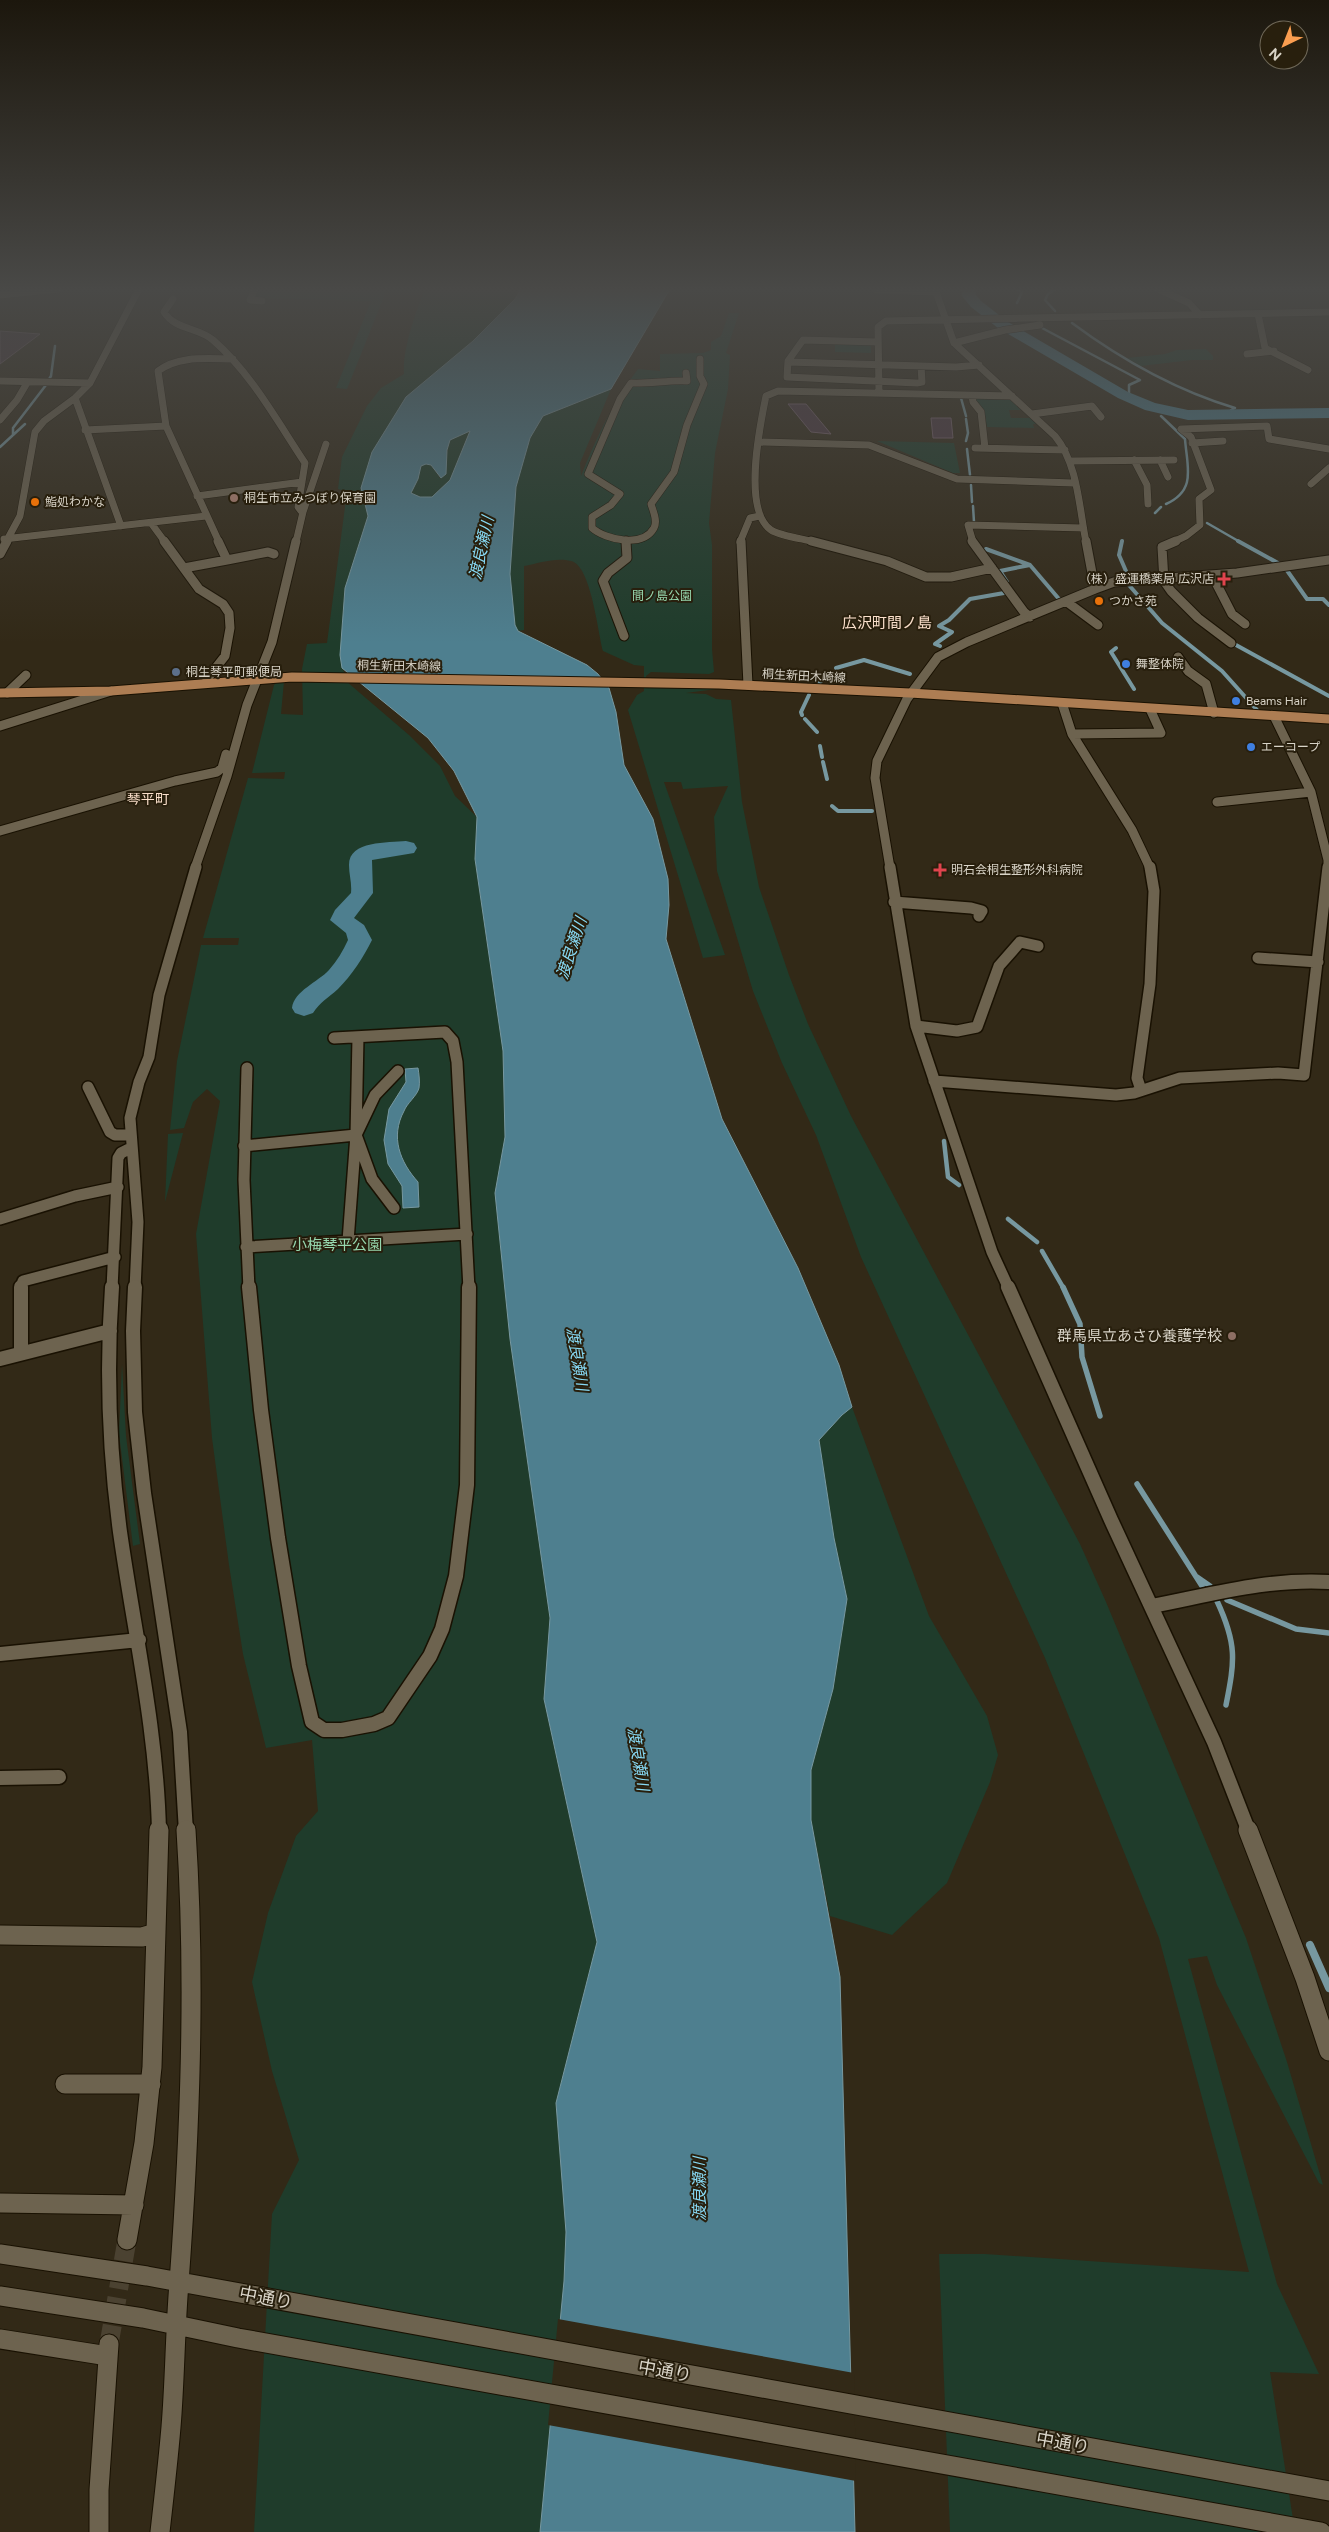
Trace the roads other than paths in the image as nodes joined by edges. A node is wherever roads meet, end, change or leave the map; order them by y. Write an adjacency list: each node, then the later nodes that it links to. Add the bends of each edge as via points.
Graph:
1 (11, 407): 15 (street)
2 (62, 407): 43 (street, via 44,420 35,432 20,516)
3 (78, 407): 17 (street)
4 (163, 407): 16 (street)
5 (269, 407): 32 (street, via 305,462)
6 (616, 407): 45 (street, via 588,474 620,494 612,505 592,517 592,528 605,537)
7 (694, 407): 45 (street, via 674,472 651,504 655,525 644,535)
8 (765, 407): 19 (street)
9 (977, 407): 23 (street, via 981,412)
10 (1024, 407): 13 (street)
11 (1083, 407): 13 (street)
12 (1093, 407): 14 (street)
13 (1032, 414): 25 (street)
14 (1101, 417)
15 (0, 420)
16 (166, 426): 17 (street); 35 (street)
17 (85, 430): 41 (street)
18 (1223, 441): 20 (street)
19 (758, 442): 33 (street, via 869,445 957,479); 39 (street, via 756,498)
20 (1192, 443): 24 (street, via 1191,437 1182,429 1267,426 1269,439); 53 (street, via 1210,492 1199,499 1200,525 1186,536 1162,547)
21 (326, 444): 37 (street)
22 (974, 448): 23 (street)
23 (985, 448): 25 (street)
24 (1329, 449)
25 (1065, 450): 29 (street)
26 (1134, 460): 27 (street); 29 (street); 36 (street, via 1147,485)
27 (1160, 460): 28 (street); 31 (street)
28 (1174, 460)
29 (1070, 461): 33 (street)
30 (1329, 468): 34 (street)
31 (1168, 477)
32 (302, 482): 35 (street); 37 (street, via 298,507)
33 (1073, 483): 42 (street)
34 (1311, 484)
35 (197, 496): 38 (street)
36 (1148, 504)
37 (303, 512): 63 (street, via 272,642)
38 (206, 516): 40 (street); 48 (street)
39 (760, 516): 51 (street, via 770,530 870,556 926,577 951,577); 65 (street, via 750,518 740,542)
40 (151, 523): 41 (street); 50 (street)
41 (121, 526): 43 (street)
42 (1082, 528): 51 (street, via 969,524 972,540); 54 (street)
43 (10, 538): 44 (street); 46 (street)
44 (0, 540)
45 (626, 540): 59 (street, via 628,558 608,573 603,581)
46 (0, 554)
47 (274, 554): 48 (street, via 268,552)
48 (227, 560): 50 (street)
49 (1329, 560): 52 (street)
50 (184, 568): 64 (street, via 199,589 223,604 229,613 225,656)
51 (992, 568): 56 (street)
52 (1212, 575): 53 (street); 57 (street, via 1232,614)
53 (1164, 578): 54 (street, via 1114,582); 60 (street, via 1170,591 1189,610)
54 (1095, 589): 55 (street)
55 (1068, 602): 56 (street); 58 (street)
56 (1030, 617): 68 (street, via 945,652)
57 (1245, 624)
58 (1098, 625)
59 (624, 636)
60 (1231, 643)
61 (1178, 657): 71 (street, via 1188,671 1206,684)
62 (26, 675): 67 (street)
63 (259, 679): 64 (main road, 桐生新田木崎線); 65 (main road, 桐生新田木崎線); 76 (street, via 247,705)
64 (207, 683): 66 (main road, 桐生新田木崎線)
65 (748, 685): 68 (main road, 桐生新田木崎線)
66 (111, 690): 67 (main road, 桐生新田木崎線); 74 (street)
67 (3, 693)
68 (910, 693): 69 (main road, 桐生新田木崎線); 81 (street, via 881,753 875,778)
69 (1062, 703): 70 (main road, 桐生新田木崎線); 75 (street)
70 (1150, 708): 71 (main road, 桐生新田木崎線); 75 (street, via 1160,734)
71 (1214, 712): 72 (main road, 桐生新田木崎線)
72 (1274, 716): 73 (main road, 桐生新田木崎線); 77 (street)
73 (1329, 719)
74 (0, 726)
75 (1072, 734): 93 (street, via 1145,852 1153,876 1150,984 1137,1078)
76 (236, 747): 79 (street, via 227,752 222,768 217,772); 94 (street, via 200,852 159,995 149,1058 131,1109)
77 (1311, 792): 78 (street); 80 (street, via 1328,860)
78 (1216, 802)
79 (0, 831)
80 (1328, 882): 85 (street)
81 (894, 902): 82 (street, via 971,908 982,911); 86 (street)
82 (979, 916)
83 (1038, 946): 86 (street, via 1020,942 999,966 977,1027 973,1030)
84 (1258, 958): 85 (street)
85 (1318, 962): 93 (street, via 1304,1075 1278,1073 1180,1078)
86 (916, 1026): 91 (street)
87 (358, 1037): 88 (street); 95 (street); 101 (street, via 436,1031 450,1035 459,1082)
88 (334, 1038)
89 (247, 1068): 96 (street)
90 (398, 1071): 95 (street, via 375,1095)
91 (934, 1081): 93 (street, via 1101,1094); 109 (street, via 992,1252)
92 (88, 1087): 94 (street, via 110,1132)
93 (1141, 1090)
94 (130, 1135): 97 (street)
95 (356, 1135): 96 (street); 99 (street, via 372,1179); 102 (street)
96 (244, 1146): 103 (street)
97 (131, 1148): 98 (street, via 118,1158); 123 (street, via 138,1239 133,1331 135,1412 180,1732 191,1908 191,2041 184,2236)
98 (118, 1187): 100 (street, via 90,1192); 104 (street)
99 (394, 1208)
100 (0, 1219)
101 (467, 1234): 102 (street); 103 (street, via 470,1309 467,1485 456,1576 442,1629 430,1656 388,1718 378,1725 325,1731 313,1724 307,1708 276,1538)
102 (348, 1241): 103 (street)
103 (246, 1247)
104 (115, 1257): 105 (street); 106 (street, via 23,1280)
105 (110, 1331): 106 (street); 110 (street, via 110,1434 120,1537)
106 (21, 1353): 107 (street)
107 (0, 1360)
108 (1329, 1582): 109 (street, via 1298,1580 1266,1584)
109 (1152, 1606): 116 (street, via 1217,1751 1305,1978)
110 (139, 1640): 111 (street); 114 (street, via 158,1812)
111 (0, 1654)
112 (59, 1777): 113 (street)
113 (0, 1778)
114 (156, 1933): 115 (street, via 142,1937); 118 (street)
115 (0, 1935)
116 (1329, 2051)
117 (65, 2084): 118 (street)
118 (151, 2084): 120 (street)
119 (0, 2203): 120 (street)
120 (134, 2205): 121 (street)
121 (126, 2240)
122 (0, 2254): 123 (street, 中通り)
123 (179, 2282): 125 (street); 127 (street, 中通り)
124 (0, 2296): 125 (street)
125 (177, 2325): 129 (street); 130 (street)
126 (0, 2339): 128 (street, via 109,2350)
127 (1329, 2491)
128 (99, 2532)
129 (160, 2532)
130 (1321, 2532)

